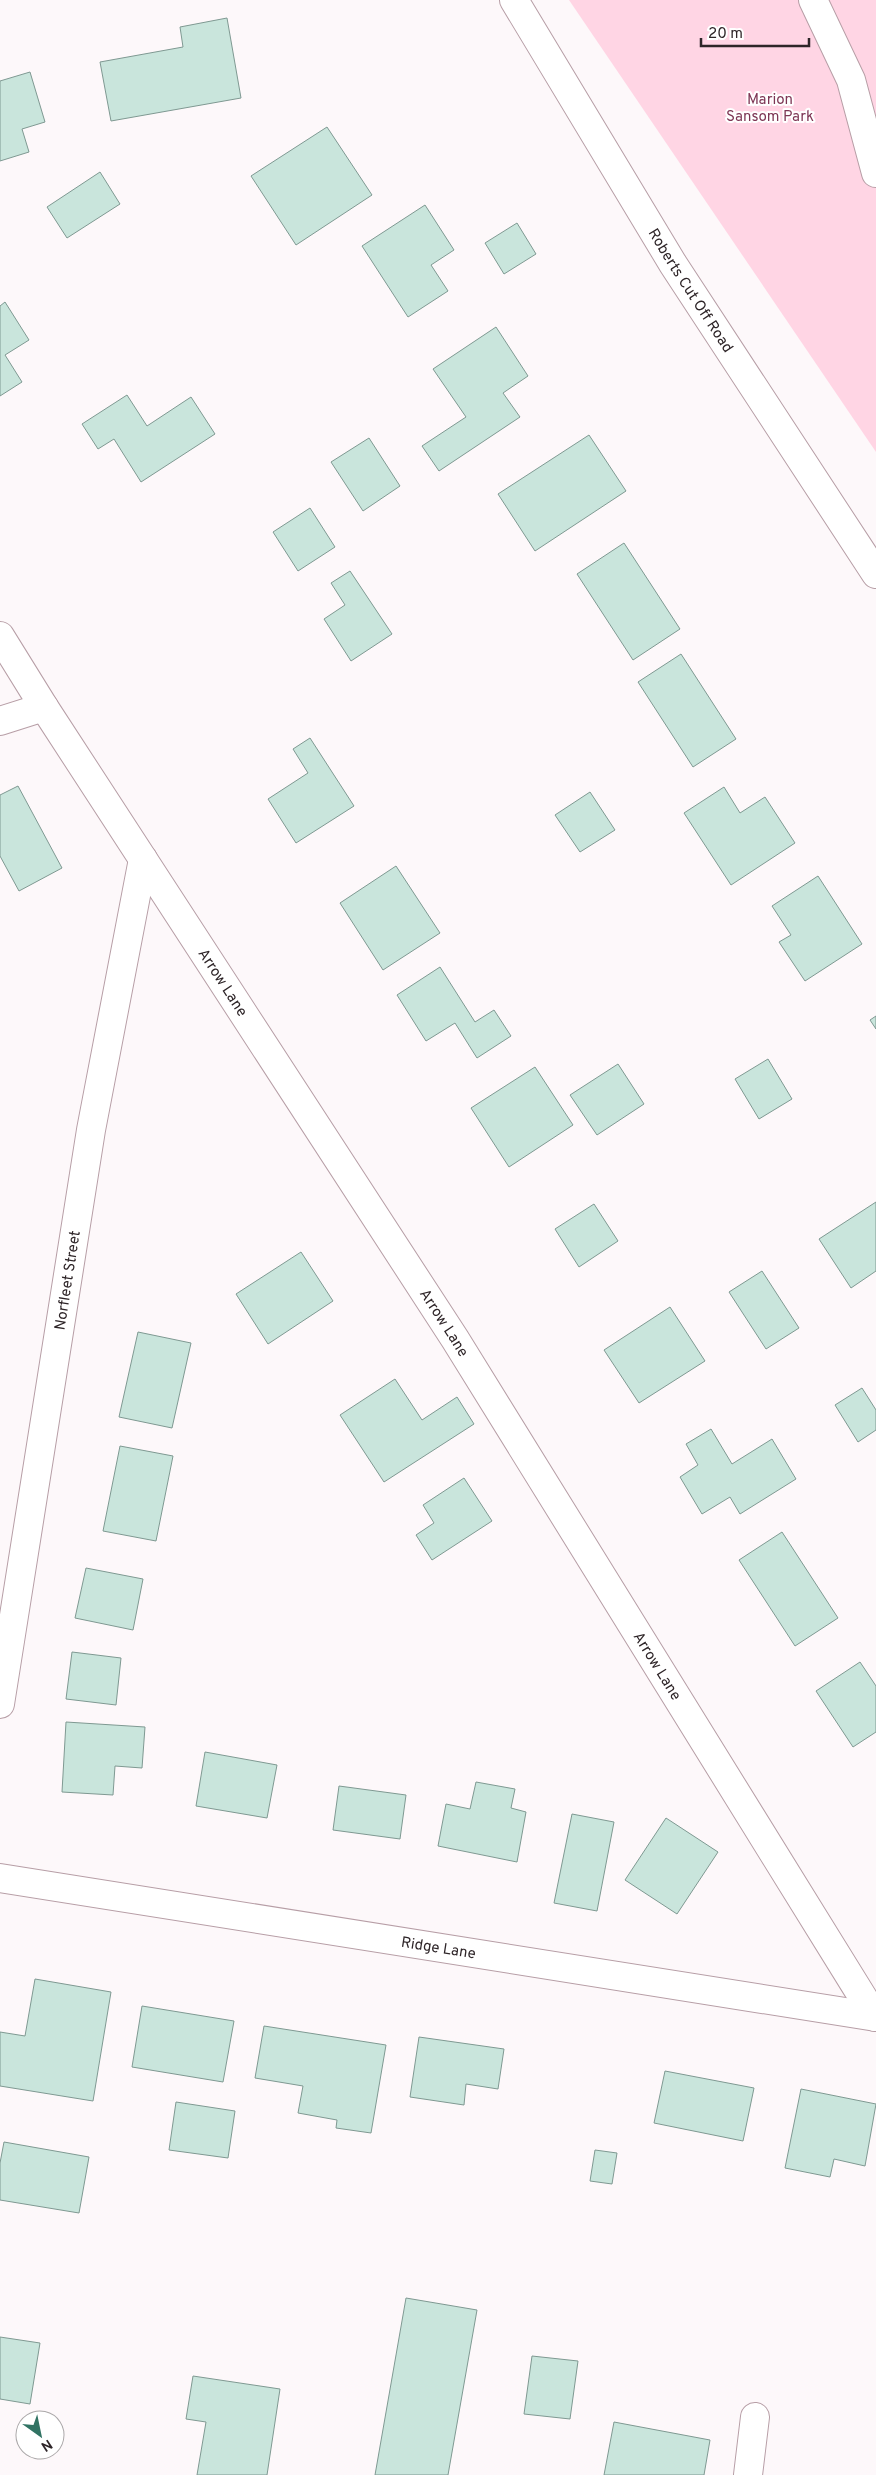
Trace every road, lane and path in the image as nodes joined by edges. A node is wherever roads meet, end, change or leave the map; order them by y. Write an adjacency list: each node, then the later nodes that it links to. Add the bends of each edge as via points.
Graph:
1 (514, 0): 4 (street, Roberts Cut Off Road, via 673,264)
2 (813, 0): 3 (street, via 851,80)
3 (876, 173)
4 (876, 574)
5 (0, 636): 6 (street, Arrow Lane)
6 (44, 707): 7 (street); 8 (street, Arrow Lane)
7 (0, 721)
8 (143, 859): 9 (street, Norfleet Street, via 91,1130); 11 (street, Arrow Lane, via 455,1339)
9 (0, 1704)
10 (0, 1878): 11 (street, Ridge Lane)
11 (876, 2017)
12 (755, 2417): 13 (street)
13 (748, 2475)

